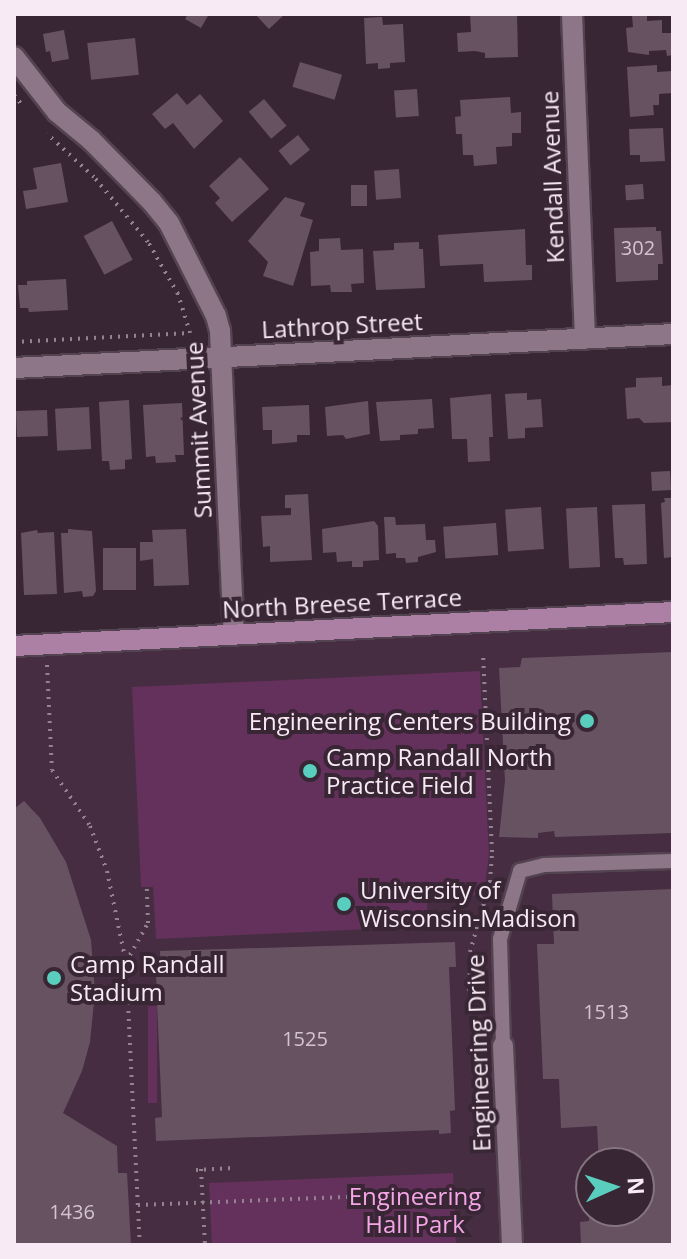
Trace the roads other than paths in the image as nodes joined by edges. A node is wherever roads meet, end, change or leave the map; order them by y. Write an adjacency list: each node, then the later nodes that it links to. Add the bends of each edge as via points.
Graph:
1 (572, 14): 4 (street, Kendall Avenue)
2 (14, 57): 5 (street, Summit Avenue, via 57,112 134,182 169,223 216,316)
3 (673, 334): 4 (street, Lathrop Street)
4 (585, 339): 5 (street, Lathrop Street)
5 (219, 357): 6 (street, Lathrop Street); 8 (street, Summit Avenue)
6 (14, 368)
7 (673, 612): 8 (street, North Breese Terrace)
8 (234, 634): 9 (street, North Breese Terrace)
9 (14, 646)
10 (673, 861): 11 (lane, Engineering Drive, via 544,865 520,871 500,939)
11 (503, 1046): 12 (street, Engineering Drive)
12 (512, 1245)

